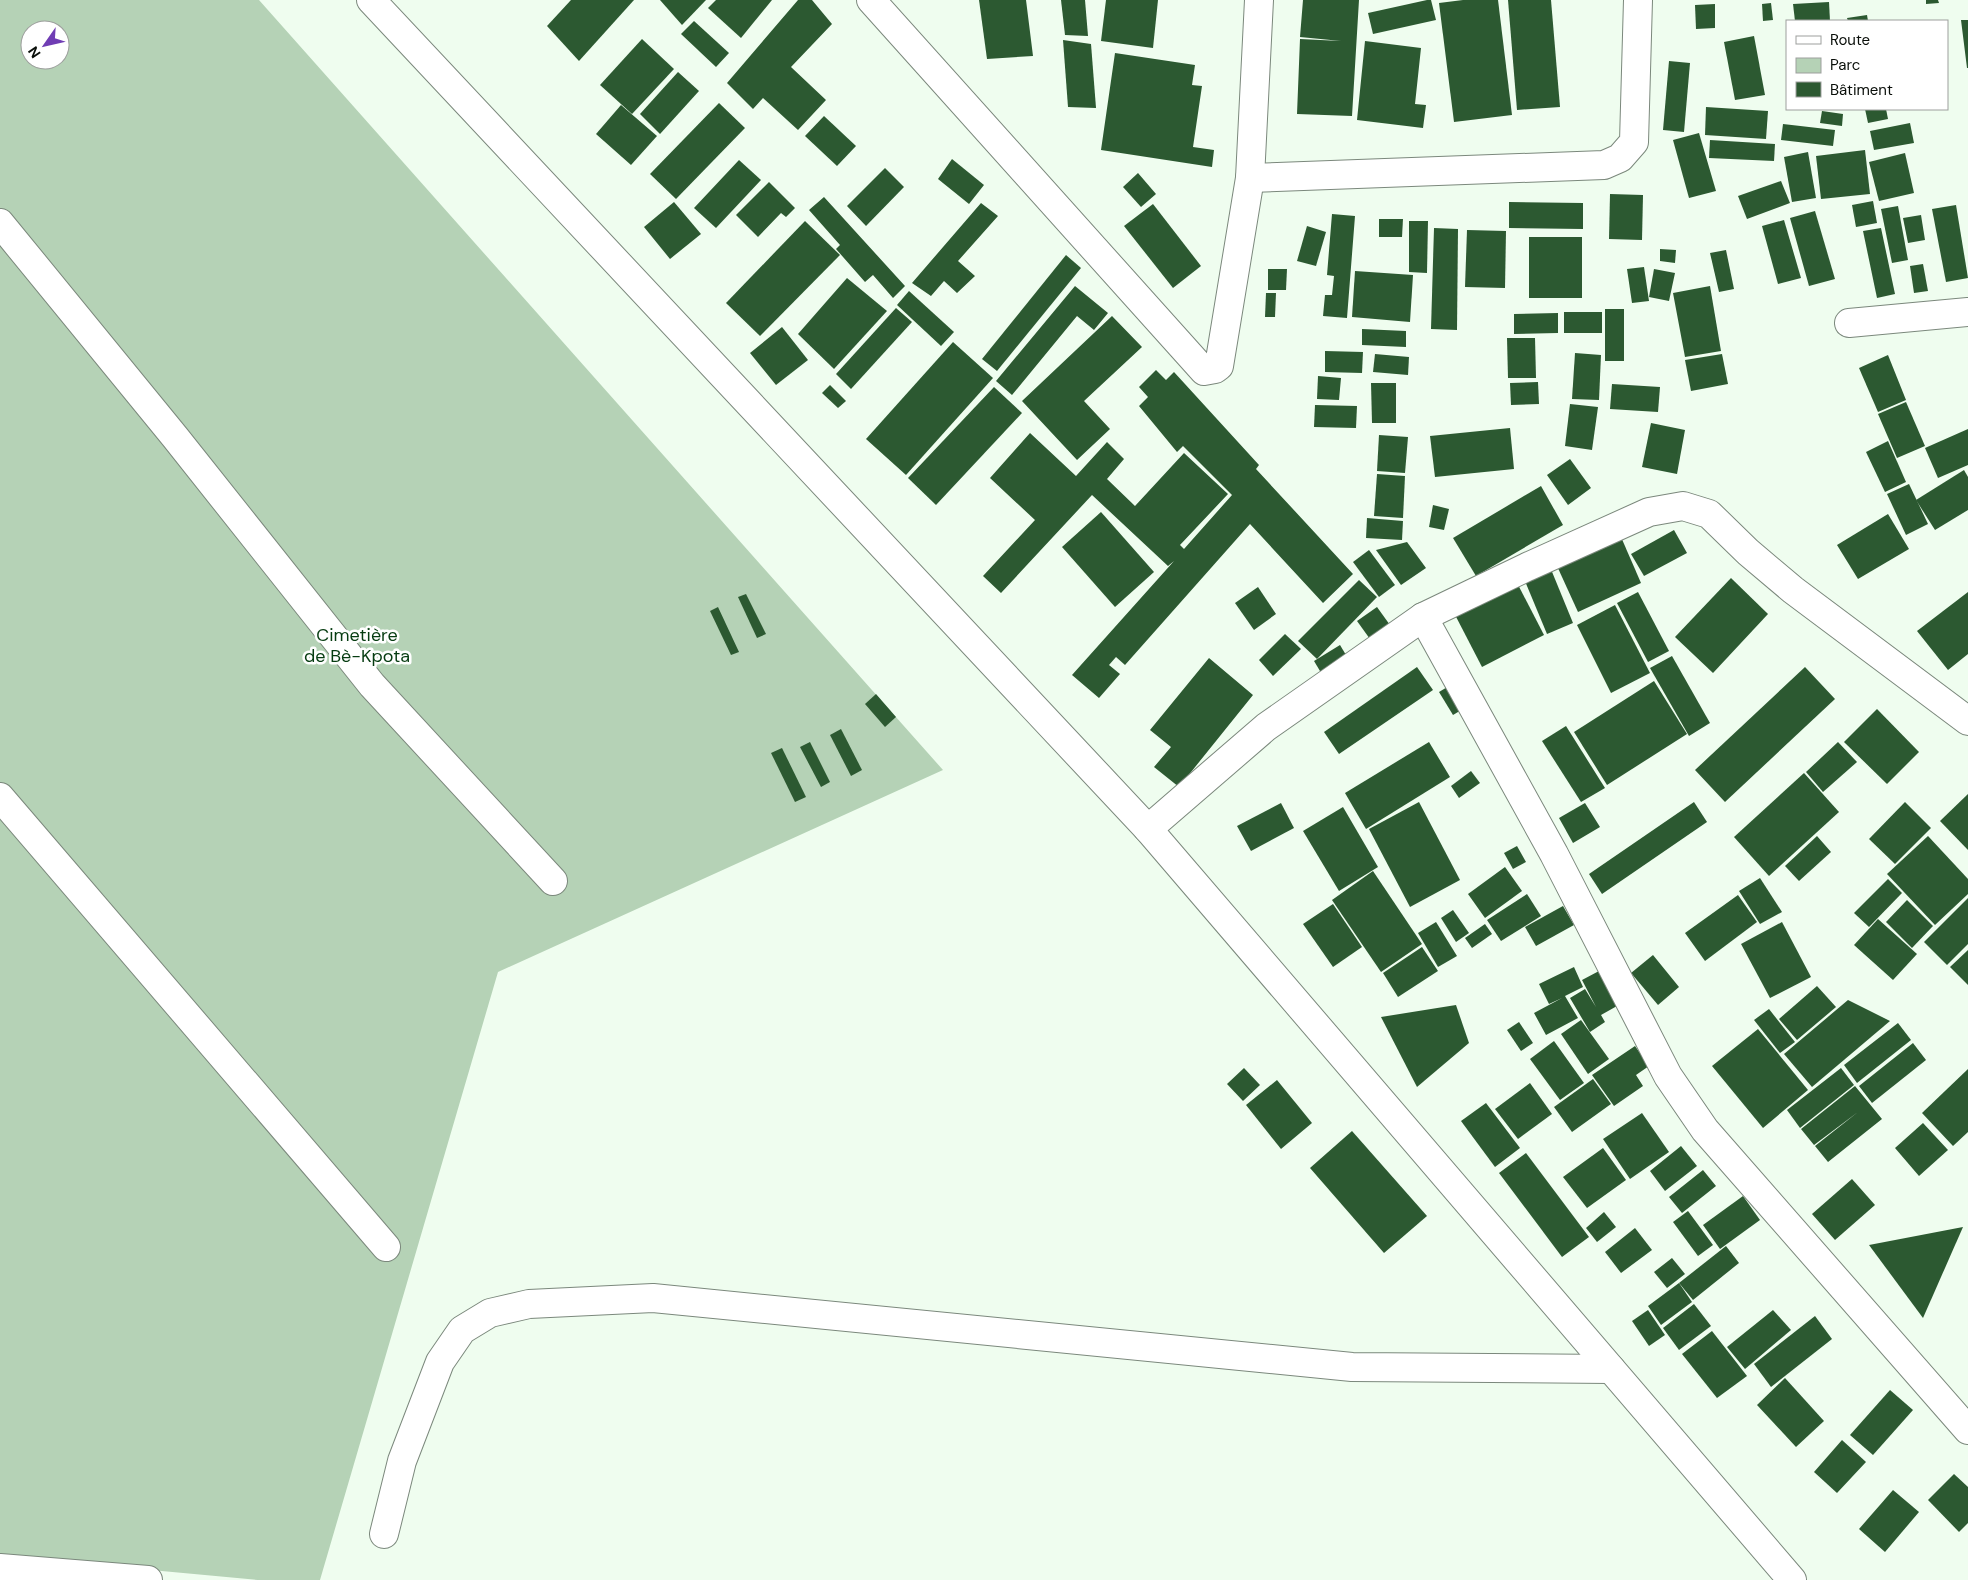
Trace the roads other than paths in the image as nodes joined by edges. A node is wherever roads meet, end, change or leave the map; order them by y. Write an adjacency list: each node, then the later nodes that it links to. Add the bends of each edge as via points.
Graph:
1 (371, 0): 12 (street)
2 (871, 0): 5 (street, via 1204,370 1220,366)
3 (1259, 0): 5 (street)
4 (1638, 0): 5 (street, via 1634,142 1612,162 1604,165)
5 (1250, 178)
6 (0, 223): 13 (street, via 372,685)
7 (1968, 312): 8 (street)
8 (1849, 323)
9 (1423, 617): 10 (street, via 1649,512 1683,506 1709,514 1793,590); 12 (street, via 1266,727); 16 (street, via 1554,854 1668,1076 1705,1130)
10 (1968, 721)
11 (0, 797): 14 (street)
12 (1148, 829): 15 (street)
13 (553, 881)
14 (386, 1247)
15 (1611, 1369): 17 (street, via 1352,1367 653,1298 529,1304 490,1313 462,1330 440,1362 402,1461); 20 (street)
16 (1968, 1430)
17 (384, 1534)
18 (0, 1568): 19 (street)
19 (148, 1580)
20 (1792, 1580)

